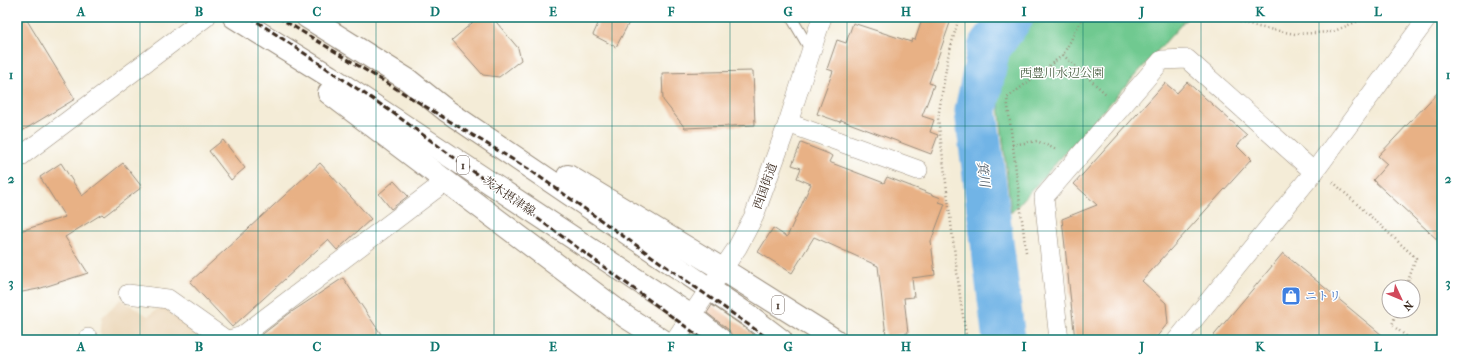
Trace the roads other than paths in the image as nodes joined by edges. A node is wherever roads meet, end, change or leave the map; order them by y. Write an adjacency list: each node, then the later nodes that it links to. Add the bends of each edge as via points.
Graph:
1 (206, 17): 11 (street)
2 (222, 17): 14 (main road, 1)
3 (234, 17): 18 (main road, 茨木摂津線 / 1, via 329,76)
4 (307, 17): 9 (main road, 1)
5 (791, 17): 8 (lane)
6 (822, 17): 8 (street, 西国街道)
7 (1428, 17): 13 (street)
8 (811, 51): 10 (street, 西国街道)
9 (408, 80): 15 (main road, 1); 16 (main road, 1, via 447,111)
10 (788, 123): 12 (street); 15 (street, 西国街道, via 754,216)
11 (17, 159)
12 (918, 170)
13 (1321, 176): 26 (street, via 1187,59 1162,60 1044,197); 27 (street)
14 (446, 181): 20 (street, via 242,336); 21 (main road, 1, via 626,316)
15 (722, 269): 16 (street, 西国街道); 25 (main road, 1)
16 (709, 288): 18 (street, 西国街道); 24 (main road, 1)
17 (128, 294): 19 (street, via 168,299)
18 (691, 316): 22 (street, 西国街道); 23 (main road, 茨木摂津線 / 1)
19 (226, 340)
20 (229, 340)
21 (662, 340)
22 (675, 340)
23 (721, 340)
24 (781, 340)
25 (835, 340)
26 (1059, 340)
27 (1177, 340)

